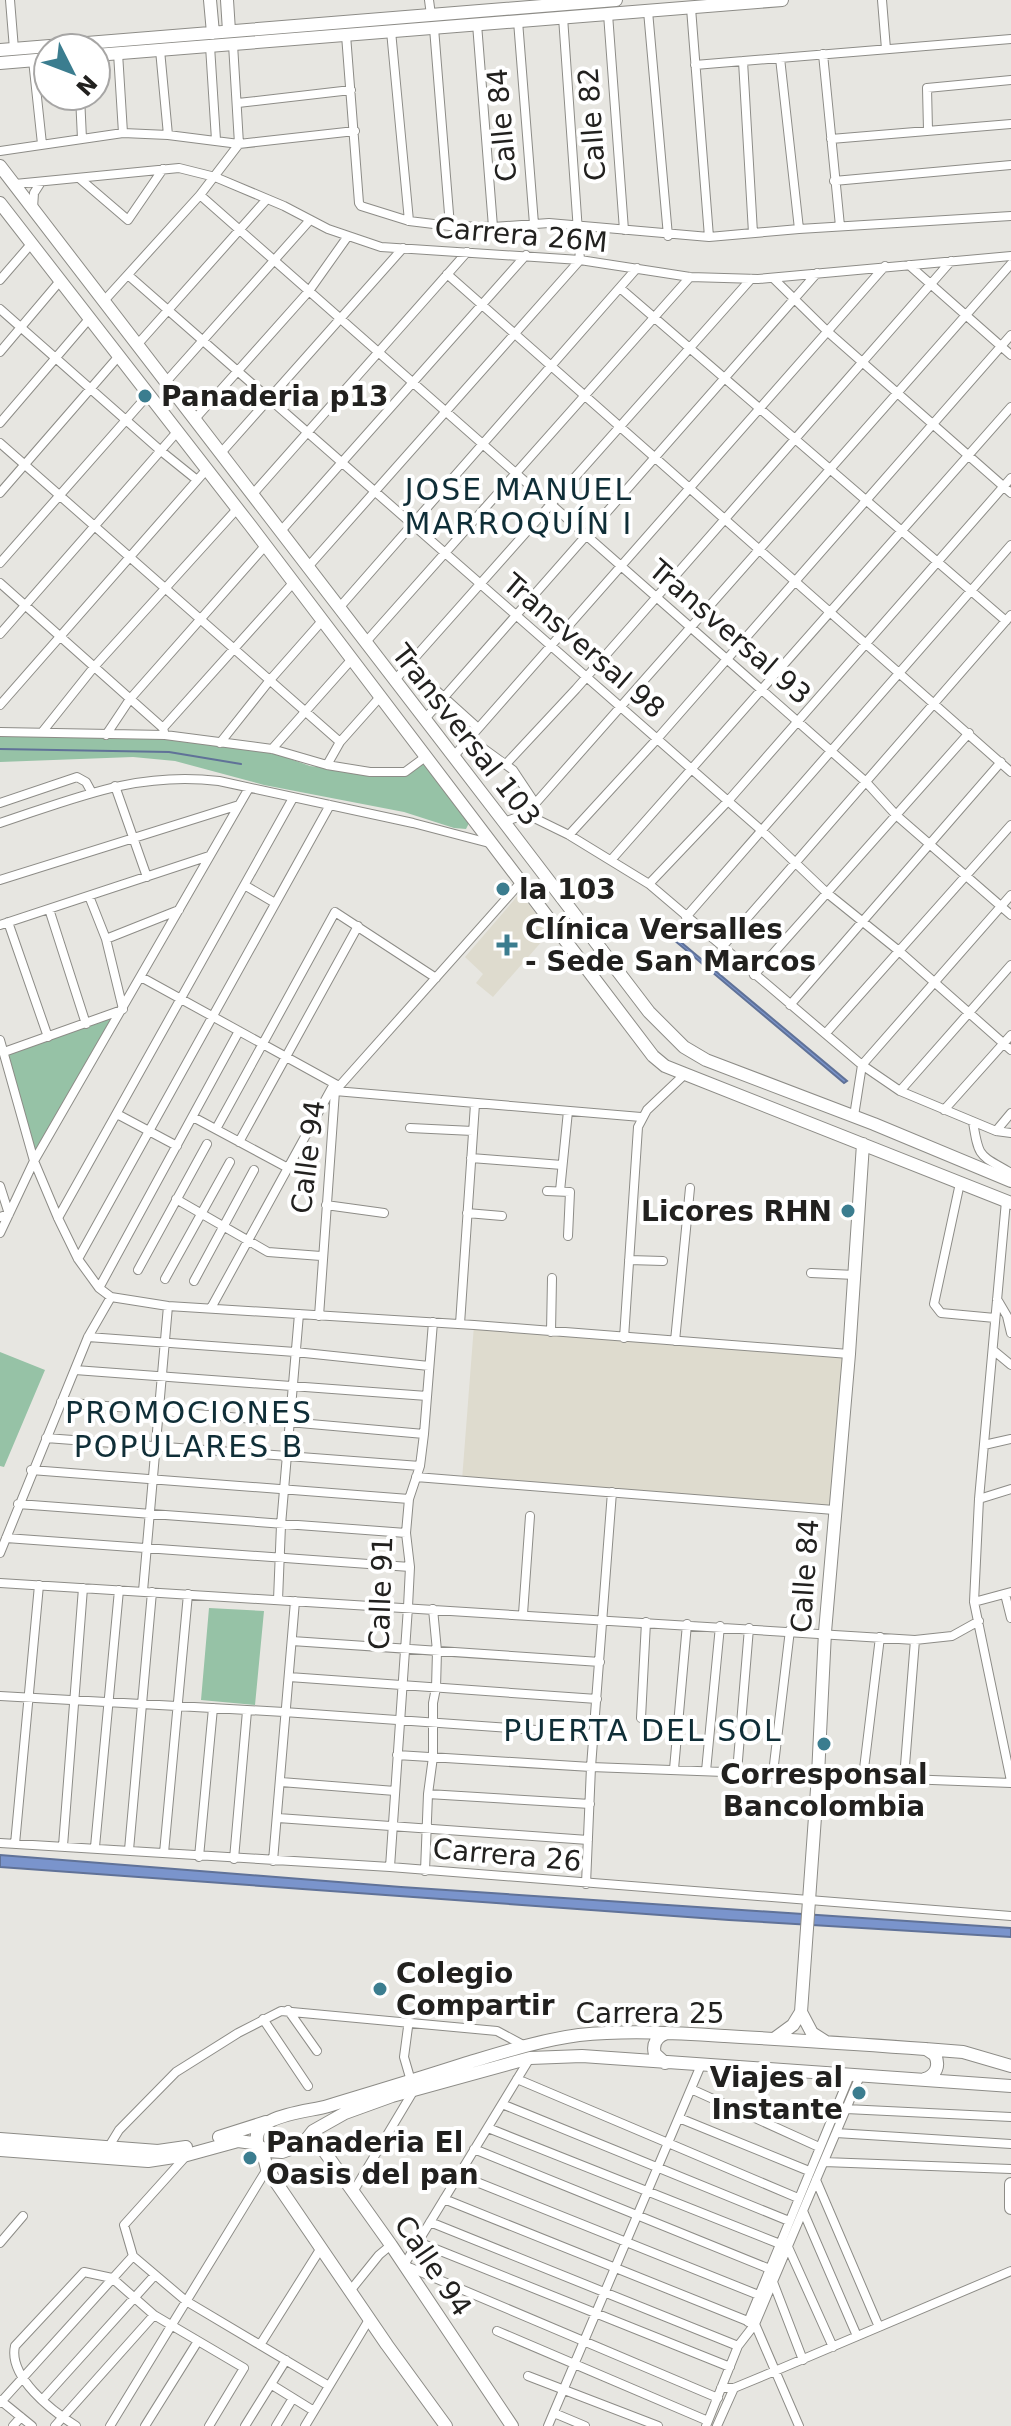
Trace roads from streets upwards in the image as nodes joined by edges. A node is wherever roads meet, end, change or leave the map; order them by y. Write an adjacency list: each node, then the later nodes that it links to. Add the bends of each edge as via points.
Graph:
1 (10, 0): 20 (street)
2 (210, 0): 17 (street)
3 (227, 0): 16 (street)
4 (429, 0): 14 (street)
5 (616, 0): 8 (street)
6 (782, 0): 10 (street)
7 (882, 0): 21 (street)
8 (607, 5): 9 (street); 12 (street); 70 (street, Calle 82)
9 (562, 7): 11 (street); 65 (street)
10 (691, 8): 12 (street); 31 (street)
11 (515, 10): 13 (street); 63 (street, Calle 84)
12 (648, 11): 73 (street)
13 (474, 12): 14 (street); 67 (street)
14 (433, 22): 15 (street); 16 (street); 64 (street)
15 (391, 31): 18 (street); 62 (street)
16 (230, 32): 17 (street); 18 (street); 34 (street)
17 (212, 34): 20 (street); 23 (street); 44 (street)
18 (346, 35): 33 (street)
19 (1011, 39): 21 (street)
20 (14, 49): 22 (street)
21 (886, 49): 26 (street)
22 (0, 50)
23 (160, 50): 24 (street); 41 (street)
24 (118, 53): 25 (street); 40 (street)
25 (112, 54)
26 (823, 54): 27 (street); 43 (street)
27 (780, 58): 29 (street); 68 (street)
28 (32, 60): 30 (street)
29 (743, 61): 31 (street); 71 (street)
30 (0, 63)
31 (695, 65): 74 (street)
32 (1011, 80): 38 (street, via 927,88)
33 (351, 90): 34 (street); 39 (street)
34 (238, 103): 46 (street)
35 (39, 112): 45 (street)
36 (81, 112): 42 (street)
37 (1011, 124): 38 (street)
38 (928, 130): 43 (street)
39 (355, 131): 46 (street); 62 (street, via 359,203)
40 (123, 133): 41 (street); 42 (street)
41 (168, 135): 44 (street)
42 (82, 139): 45 (street)
43 (831, 139): 53 (street)
44 (216, 140): 46 (street)
45 (42, 144): 47 (street)
46 (239, 144): 51 (street)
47 (0, 151)
48 (1011, 165): 53 (street)
49 (0, 166): 55 (street, Transversal 103)
50 (163, 169): 51 (street, Carrera 26M); 52 (street, Carrera 26M); 52 (street, via 128,220)
51 (217, 175): 56 (street); 57 (street, Carrera 26M)
52 (79, 178): 54 (street, Carrera 26M)
53 (834, 181): 66 (street)
54 (41, 182): 55 (street, Carrera 26M); 58 (street)
55 (15, 184): 58 (street, Transversal 103)
56 (200, 195): 69 (street, Transversal 93); 89 (street)
57 (267, 199): 61 (street, Carrera 26M); 69 (street)
58 (33, 208): 99 (street, Transversal 103)
59 (2, 209): 75 (street, Transversal 103)
60 (1011, 216): 66 (street)
61 (310, 220): 72 (street, Carrera 26M); 80 (street)
62 (409, 221): 64 (street)
63 (534, 224): 65 (street); 67 (street)
64 (450, 226): 67 (street)
65 (579, 226): 70 (street); 81 (street)
66 (840, 226): 68 (street)
67 (493, 227)
68 (799, 229): 71 (street)
69 (240, 230): 80 (street, Transversal 93); 102 (street)
70 (624, 230): 73 (street)
71 (753, 233): 74 (street)
72 (348, 236): 76 (street, Carrera 26M); 97 (street)
73 (668, 236): 74 (street)
74 (709, 237)
75 (31, 244): 93 (street); 94 (street, Transversal 103)
76 (403, 248): 77 (street, Carrera 26M); 104 (street)
77 (467, 252): 78 (street, Carrera 26M); 88 (street)
78 (526, 255): 81 (street, Carrera 26M); 100 (street)
79 (1011, 256): 82 (street, Carrera 26M)
80 (275, 260): 97 (street, Transversal 93); 111 (street)
81 (580, 260): 86 (street, Carrera 26M); 109 (street)
82 (951, 261): 84 (street, Carrera 26M); 95 (street)
83 (1011, 264): 103 (street)
84 (909, 265): 85 (street, Carrera 26M); 95 (street)
85 (885, 266): 87 (street, Carrera 26M); 108 (street)
86 (637, 268): 90 (street, Carrera 26M); 96 (street)
87 (817, 273): 91 (street, Carrera 26M); 98 (street)
88 (447, 274): 100 (street); 116 (street)
89 (128, 275): 99 (street); 102 (street, Transversal 98)
90 (690, 277): 92 (street, Carrera 26M); 105 (street)
91 (773, 278): 92 (street, Carrera 26M); 98 (street)
92 (751, 279): 114 (street)
93 (0, 280)
94 (60, 281): 106 (street, Transversal 103); 107 (street)
95 (931, 284): 103 (street); 120 (street)
96 (620, 288): 105 (street); 121 (street)
97 (309, 291): 104 (street, Transversal 93); 122 (street)
98 (796, 297): 108 (street); 123 (street)
99 (103, 302): 112 (street, Transversal 103)
100 (482, 305): 109 (street); 125 (street)
101 (0, 309): 107 (street)
102 (168, 311): 111 (street, Transversal 98); 112 (street)
103 (966, 315): 113 (street); 127 (street)
104 (339, 317): 116 (street, Transversal 93); 130 (street)
105 (655, 317): 114 (street); 129 (street)
106 (89, 319): 118 (street); 119 (street, Transversal 103)
107 (21, 327): 115 (street); 118 (street)
108 (828, 332): 120 (street); 133 (street)
109 (515, 333): 121 (street); 134 (street)
110 (1011, 335): 113 (street)
111 (203, 341): 122 (street, Transversal 98); 124 (street)
112 (137, 345): 124 (street, Transversal 103)
113 (1001, 346): 117 (street); 139 (street)
114 (690, 348): 123 (street); 140 (street)
115 (0, 352)
116 (379, 352): 125 (street, Transversal 93); 142 (street)
117 (1011, 355)
118 (56, 357): 126 (street); 138 (street)
119 (118, 357): 126 (street); 128 (street, Transversal 103)
120 (863, 362): 127 (street); 144 (street)
121 (552, 366): 129 (street); 146 (street)
122 (238, 372): 130 (street, Transversal 98); 136 (street)
123 (725, 378): 133 (street); 151 (street)
124 (165, 383): 132 (street, Transversal 103)
125 (414, 383): 134 (street, Transversal 93); 152 (street)
126 (91, 389): 135 (street); 153 (street)
127 (897, 393): 139 (street); 155 (street)
128 (148, 395): 135 (street); 137 (street, Transversal 103)
129 (586, 396): 140 (street); 156 (street)
130 (269, 399): 142 (street, Transversal 98); 149 (street)
131 (1011, 407): 150 (street)
132 (185, 408): 136 (street, Transversal 103); 137 (street, via 183,422)
133 (760, 408): 144 (street); 159 (street)
134 (446, 411): 146 (street, Transversal 93); 161 (street)
135 (125, 419): 148 (street); 164 (street)
136 (194, 420): 143 (street, Transversal 103)
137 (168, 421): 141 (street, Transversal 103)
138 (0, 423)
139 (933, 424): 150 (street); 165 (street)
140 (621, 427): 151 (street); 166 (street)
141 (177, 432): 147 (street, Transversal 103); 148 (street)
142 (308, 433): 152 (street, Transversal 98); 163 (street)
143 (205, 434): 147 (street, via 188,432); 149 (street, Transversal 103)
144 (795, 439): 155 (street); 168 (street)
145 (0, 443): 153 (street)
146 (483, 444): 156 (street, Transversal 93); 169 (street)
147 (190, 448): 154 (street, Transversal 103)
148 (161, 451): 158 (street); 170 (street)
149 (220, 454): 163 (street, Transversal 103)
150 (969, 454): 160 (street); 171 (street)
151 (655, 457): 159 (street); 173 (street)
152 (343, 463): 161 (street, Transversal 98); 172 (street)
153 (25, 464): 162 (street); 164 (street)
154 (207, 469): 158 (street); 167 (street, Transversal 103)
155 (830, 469): 165 (street); 176 (street)
156 (517, 474): 166 (street, Transversal 93); 177 (street)
157 (1011, 478): 160 (street)
158 (197, 480): 178 (street)
159 (690, 488): 168 (street); 181 (street)
160 (1007, 489): 179 (street)
161 (375, 492): 169 (street, Transversal 98); 182 (street)
162 (0, 493)
163 (252, 495): 172 (street, Transversal 103)
164 (60, 496): 170 (street); 180 (street)
165 (866, 500): 171 (street); 183 (street)
166 (552, 505): 173 (street, Transversal 93); 186 (street)
167 (237, 509): 175 (street, Transversal 103); 187 (street)
168 (725, 518): 176 (street); 189 (street)
169 (412, 525): 177 (street, Transversal 98); 191 (street)
170 (95, 527): 178 (street); 190 (street)
171 (902, 531): 179 (street); 192 (street)
172 (280, 532): 182 (street, Transversal 103)
173 (587, 535): 181 (street, Transversal 93); 193 (street)
174 (1011, 545): 188 (street)
175 (265, 546): 185 (street, Transversal 103); 194 (street)
176 (760, 549): 183 (street); 197 (street)
177 (447, 555): 186 (street, Transversal 98); 200 (street)
178 (130, 557): 187 (street); 199 (street)
179 (937, 562): 188 (street); 201 (street)
180 (0, 563)
181 (621, 566): 189 (street, Transversal 93); 202 (street)
182 (307, 568): 191 (street, Transversal 103)
183 (796, 580): 192 (street); 205 (street)
184 (0, 583): 190 (street)
185 (293, 583): 196 (street, Transversal 103); 203 (street)
186 (481, 585): 193 (street, Transversal 98); 206 (street)
187 (166, 587): 194 (street); 207 (street)
188 (971, 591): 195 (street); 208 (street)
189 (656, 597): 197 (street, Transversal 93); 209 (street)
190 (26, 605): 198 (street); 199 (street)
191 (339, 608): 200 (street, Transversal 103)
192 (831, 611): 201 (street); 212 (street)
193 (516, 616): 202 (street, Transversal 98); 214 (street)
194 (200, 618): 203 (street); 215 (street)
195 (1008, 618): 216 (street)
196 (322, 621): 204 (street, Transversal 103); 210 (street)
197 (691, 627): 205 (street, Transversal 93); 218 (street)
198 (0, 634)
199 (60, 636): 207 (street); 217 (street)
200 (365, 643): 211 (street, Transversal 103)
201 (866, 643): 208 (street); 221 (street)
202 (551, 646): 209 (street, Transversal 98); 222 (street)
203 (232, 649): 210 (street); 225 (street)
204 (352, 659): 213 (street, Transversal 103); 219 (street)
205 (727, 659): 212 (street, Transversal 93); 229 (street)
206 (408, 665): 211 (street); 214 (street)
207 (94, 667): 215 (street); 223 (street)
208 (900, 672): 216 (street); 233 (street)
209 (586, 677): 218 (street, Transversal 98); 237 (street)
210 (270, 680): 219 (street); 231 (street)
211 (394, 681): 220 (street, Transversal 103)
212 (761, 690): 221 (street, Transversal 93); 239 (street)
213 (380, 697): 230 (street); 235 (street, Transversal 103)
214 (444, 698): 220 (street); 222 (street)
215 (130, 699): 225 (street); 227 (street)
216 (935, 702): 226 (street); 241 (street)
217 (0, 705)
218 (620, 707): 229 (street, Transversal 98); 248 (street)
219 (306, 710): 230 (street); 232 (street)
220 (424, 720): 234 (street, Transversal 103)
221 (797, 721): 233 (street, Transversal 93); 246 (street)
222 (478, 728): 228 (street)
223 (43, 731): 224 (street); 227 (street)
224 (0, 732)
225 (164, 732): 227 (street); 231 (street)
226 (969, 733): 236 (street); 252 (street)
227 (106, 735)
228 (469, 738): 234 (street); 237 (street)
229 (657, 739): 239 (street, Transversal 98); 258 (street)
230 (340, 742): 238 (street)
231 (220, 743): 232 (street)
232 (272, 749): 238 (street)
233 (831, 751): 241 (street, Transversal 93); 257 (street)
234 (453, 757): 254 (street, Transversal 103)
235 (424, 758): 238 (street, via 405,772); 253 (street, Transversal 103)
236 (1001, 762): 240 (street); 262 (street)
237 (506, 764): 248 (street)
238 (327, 765)
239 (691, 769): 246 (street, Transversal 98); 264 (street)
240 (1011, 772)
241 (866, 782): 252 (street, Transversal 93); 265 (street)
242 (115, 786): 243 (street, via 193,778); 244 (street); 259 (street)
243 (249, 788): 245 (street); 249 (street)
244 (92, 793): 247 (street, via 77,777); 255 (street)
245 (293, 798): 250 (street); 272 (street)
246 (728, 801): 257 (street, Transversal 98); 271 (street)
247 (0, 803)
248 (535, 803): 251 (street)
249 (239, 804): 259 (street); 263 (street)
250 (330, 805): 260 (street); 277 (street)
251 (526, 814): 254 (street); 258 (street)
252 (896, 815): 262 (street, Transversal 93); 273 (street)
253 (473, 819): 260 (street); 261 (street, Transversal 103)
254 (504, 822): 270 (street, Transversal 103)
255 (0, 823)
256 (1011, 825): 266 (street)
257 (761, 830): 265 (street, Transversal 98); 283 (street)
258 (569, 835): 264 (street)
259 (133, 837): 267 (street); 268 (street)
260 (462, 837): 261 (street)
261 (493, 844): 269 (street, Transversal 103)
262 (929, 844): 266 (street, Transversal 93); 286 (street)
263 (210, 856): 267 (street); 281 (street)
264 (612, 859): 271 (street)
265 (796, 861): 273 (street, Transversal 98); 289 (street)
266 (966, 875): 278 (street, Transversal 93); 290 (street)
267 (147, 877): 275 (street)
268 (0, 880)
269 (522, 881): 276 (street, Transversal 103); 294 (street)
270 (546, 881): 276 (street, via 547,892); 279 (street, Transversal 103)
271 (649, 884): 283 (street)
272 (246, 886): 277 (street); 296 (street)
273 (827, 893): 286 (street, Transversal 98); 292 (street)
274 (1011, 895): 278 (street)
275 (89, 896): 280 (street); 288 (street)
276 (533, 896): 284 (street, Transversal 103)
277 (275, 903): 300 (street)
278 (1001, 906): 282 (street, Transversal 93); 295 (street)
279 (570, 908): 284 (street, via 554,906); 320 (street, Transversal 103, via 649,1012 684,1047)
280 (49, 909): 285 (street); 301 (street)
281 (179, 910): 288 (street); 293 (street)
282 (1011, 915)
283 (686, 917): 289 (street)
284 (552, 922): 312 (street, Transversal 103, via 653,1056)
285 (4, 923): 305 (street)
286 (862, 923): 290 (street, Transversal 98); 297 (street)
287 (358, 926): 294 (street); 307 (street, via 335,912); 310 (street)
288 (106, 939): 298 (street)
289 (722, 947): 292 (street)
290 (899, 951): 295 (street, Transversal 98); 303 (street)
291 (1011, 965): 299 (street)
292 (754, 975): 297 (street)
293 (141, 977): 296 (street); 298 (street)
294 (436, 978): 313 (street)
295 (934, 982): 299 (street, Transversal 98); 311 (street)
296 (182, 1000): 300 (street); 319 (street)
297 (790, 1005): 303 (street)
298 (123, 1010): 301 (street); 336 (street)
299 (969, 1013): 308 (street, Transversal 98); 314 (street)
300 (212, 1016): 302 (street); 328 (street)
301 (86, 1024): 305 (street)
302 (239, 1031): 307 (street); 321 (street)
303 (826, 1033): 311 (street)
304 (1011, 1035): 308 (street)
305 (48, 1037): 309 (street)
306 (0, 1040): 309 (street)
307 (262, 1044): 310 (street); 325 (street)
308 (1008, 1047): 316 (street)
309 (4, 1052): 336 (street)
310 (286, 1057): 313 (street); 330 (street)
311 (862, 1065): 314 (street); 320 (street)
312 (685, 1074): 322 (street); 332 (street, Transversal 103)
313 (336, 1087): 315 (street, Calle 94); 339 (street); 353 (street, Calle 94)
314 (900, 1091): 316 (street)
315 (475, 1104): 317 (street, Calle 94); 326 (street)
316 (944, 1110): 323 (street)
317 (568, 1111): 322 (street, Calle 94); 338 (street)
318 (1011, 1113): 327 (street)
319 (117, 1114): 328 (street); 359 (street)
320 (854, 1116): 334 (street, Transversal 103)
321 (193, 1117): 325 (street); 333 (street)
322 (641, 1117): 366 (street)
323 (973, 1122): 327 (street); 343 (street, via 977,1150)
324 (410, 1128): 326 (street)
325 (216, 1129): 330 (street)
326 (473, 1131): 335 (street)
327 (996, 1131): 329 (street)
328 (148, 1133): 333 (street); 365 (street)
329 (1011, 1133)
330 (239, 1142): 339 (street)
331 (207, 1144): 351 (street)
332 (863, 1144): 340 (street, Transversal 103); 370 (street, Calle 84)
333 (177, 1146): 374 (street)
334 (935, 1149): 340 (street, via 941,1164); 342 (street, Transversal 103)
335 (471, 1158): 338 (street); 355 (street)
336 (34, 1161): 357 (street); 359 (street)
337 (230, 1162): 356 (street)
338 (562, 1165): 350 (street)
339 (288, 1168): 363 (street)
340 (926, 1169): 345 (street, Transversal 103)
341 (254, 1170): 360 (street)
342 (983, 1170): 344 (street, Transversal 103); 348 (street, via 970,1176)
343 (1011, 1173)
344 (1011, 1181)
345 (960, 1183): 348 (street, Transversal 103); 381 (street, via 934,1304 941,1313)
346 (0, 1186): 357 (street)
347 (690, 1188): 388 (street)
348 (975, 1189): 352 (street, Transversal 103)
349 (547, 1191): 350 (street)
350 (560, 1191): 362 (street, via 570,1192)
351 (176, 1199): 356 (street); 368 (street)
352 (1009, 1202): 376 (street)
353 (326, 1205): 354 (street); 364 (street, Calle 94)
354 (384, 1213)
355 (467, 1213): 358 (street); 383 (street)
356 (201, 1214): 360 (street); 372 (street)
357 (5, 1215): 361 (street)
358 (502, 1216)
359 (58, 1218): 365 (street)
360 (223, 1227): 363 (street); 373 (street)
361 (0, 1233)
362 (568, 1236)
363 (248, 1242): 364 (street, via 268,1252); 378 (street)
364 (321, 1256): 380 (street, Calle 94)
365 (78, 1259): 374 (street)
366 (629, 1260): 367 (street); 387 (street)
367 (663, 1261)
368 (138, 1270)
369 (811, 1273): 370 (street)
370 (855, 1275): 392 (street, Calle 84)
371 (552, 1278): 384 (street)
372 (165, 1279)
373 (194, 1281)
374 (99, 1288): 375 (street)
375 (111, 1297): 377 (street); 386 (street)
376 (997, 1298): 381 (street); 385 (street)
377 (168, 1306): 378 (street); 389 (street)
378 (211, 1308): 379 (street)
379 (299, 1314): 380 (street); 391 (street)
380 (319, 1316): 382 (street)
381 (995, 1318): 390 (street)
382 (433, 1322): 383 (street); 394 (street, Calle 91)
383 (460, 1324): 384 (street)
384 (551, 1332): 387 (street)
385 (1011, 1333)
386 (88, 1337): 389 (street); 395 (street)
387 (624, 1338): 388 (street)
388 (675, 1341): 392 (street)
389 (165, 1344): 391 (street); 396 (street)
390 (993, 1350): 393 (street); 406 (street)
391 (295, 1352): 394 (street); 397 (street)
392 (849, 1354): 418 (street, Calle 84)
393 (1011, 1365)
394 (429, 1366): 398 (street, Calle 91)
395 (75, 1370): 396 (street); 399 (street)
396 (163, 1376): 397 (street); 400 (street)
397 (294, 1387): 398 (street); 401 (street)
398 (427, 1396): 402 (street, Calle 91)
399 (61, 1402): 400 (street); 403 (street)
400 (159, 1410): 401 (street); 405 (street)
401 (291, 1421): 402 (street); 407 (street)
402 (424, 1434): 408 (street, Calle 91)
403 (46, 1438): 405 (street); 409 (street)
404 (1011, 1439): 406 (street)
405 (156, 1445): 407 (street); 411 (street)
406 (984, 1445): 416 (street)
407 (287, 1456): 408 (street); 413 (street)
408 (420, 1466): 410 (street, Calle 91)
409 (31, 1470): 411 (street); 417 (street)
410 (416, 1477): 414 (street); 415 (street, Calle 91)
411 (151, 1479): 413 (street); 419 (street)
412 (1011, 1489): 416 (street)
413 (284, 1490): 415 (street); 421 (street)
414 (612, 1492): 418 (street); 442 (street)
415 (409, 1499): 422 (street, Calle 91)
416 (979, 1499): 437 (street)
417 (18, 1504): 419 (street); 423 (street)
418 (834, 1510): 449 (street, Calle 84)
419 (148, 1512): 421 (street); 424 (street)
420 (530, 1516): 440 (street)
421 (281, 1525): 422 (street); 426 (street)
422 (406, 1533): 427 (street, Calle 91)
423 (6, 1538): 424 (street); 425 (street)
424 (148, 1547): 426 (street); 432 (street)
425 (0, 1553)
426 (279, 1559): 427 (street); 435 (street)
427 (410, 1567): 438 (street, Calle 91)
428 (0, 1583): 429 (street)
429 (39, 1585): 430 (street); 460 (street)
430 (83, 1588): 431 (street); 462 (street)
431 (119, 1590): 432 (street); 463 (street)
432 (148, 1592): 434 (street); 464 (street)
433 (1008, 1593): 437 (street); 441 (street)
434 (188, 1594): 435 (street); 465 (street)
435 (278, 1600): 436 (street)
436 (295, 1601): 438 (street); 452 (street)
437 (974, 1602): 443 (street)
438 (408, 1607): 439 (street); 453 (street, Calle 91)
439 (433, 1609): 440 (street); 454 (street)
440 (523, 1614): 442 (street)
441 (1011, 1618)
442 (604, 1619): 444 (street); 455 (street)
443 (979, 1621): 451 (street, via 952,1636); 477 (street)
444 (646, 1622): 445 (street); 469 (street)
445 (687, 1624): 446 (street); 476 (street)
446 (720, 1626): 447 (street); 478 (street)
447 (749, 1628): 448 (street); 479 (street)
448 (790, 1630): 449 (street); 480 (street)
449 (825, 1632): 450 (street); 481 (street, Calle 84)
450 (880, 1637): 451 (street); 482 (street)
451 (915, 1640): 483 (street)
452 (292, 1641): 453 (street); 456 (street)
453 (404, 1648): 454 (street); 457 (street, Calle 91)
454 (437, 1651): 455 (street); 458 (street)
455 (600, 1662): 461 (street)
456 (289, 1677): 457 (street); 468 (street)
457 (402, 1685): 458 (street); 470 (street, Calle 91)
458 (436, 1688): 461 (street); 471 (street)
459 (0, 1696): 460 (street)
460 (29, 1698): 462 (street); 494 (street)
461 (597, 1699): 472 (street)
462 (73, 1700): 463 (street); 495 (street)
463 (107, 1702): 464 (street); 496 (street)
464 (143, 1704): 465 (street); 497 (street)
465 (177, 1707): 466 (street); 498 (street)
466 (213, 1708): 467 (street); 499 (street)
467 (247, 1711): 468 (street); 500 (street)
468 (284, 1712): 470 (street); 484 (street)
469 (641, 1718)
470 (400, 1720): 471 (street); 473 (street, Calle 91)
471 (433, 1723): 472 (street); 474 (street)
472 (594, 1734): 475 (street)
473 (397, 1755): 474 (street); 486 (street, Calle 91)
474 (433, 1757): 475 (street); 487 (street)
475 (591, 1767): 476 (street); 488 (street)
476 (674, 1769): 478 (street)
477 (1010, 1770): 485 (street)
478 (706, 1771): 479 (street)
479 (737, 1772): 480 (street)
480 (773, 1773): 481 (street)
481 (818, 1775): 482 (street); 505 (street, Calle 84)
482 (863, 1777): 483 (street)
483 (904, 1778): 485 (street)
484 (281, 1782): 486 (street); 489 (street)
485 (1011, 1782)
486 (395, 1791): 490 (street, Calle 91)
487 (428, 1794): 488 (street); 491 (street)
488 (590, 1804): 492 (street)
489 (278, 1818): 490 (street); 501 (street)
490 (392, 1826): 491 (street); 502 (street, Calle 91)
491 (428, 1829): 492 (street); 503 (street)
492 (588, 1840): 504 (street)
493 (0, 1843): 494 (street, Carrera 26)
494 (15, 1844): 495 (street, Carrera 26)
495 (63, 1846): 496 (street, Carrera 26)
496 (95, 1847): 497 (street, Carrera 26)
497 (129, 1850): 498 (street, Carrera 26)
498 (164, 1853): 499 (street, Carrera 26)
499 (199, 1857): 500 (street, Carrera 26)
500 (234, 1859): 501 (street, Carrera 26)
501 (273, 1861): 502 (street, Carrera 26)
502 (390, 1867): 503 (street, Carrera 26)
503 (425, 1871): 504 (street, Carrera 26)
504 (586, 1884): 505 (street, Carrera 26)
505 (809, 1905): 506 (street, Carrera 26); 508 (street, Calle 84)
506 (1011, 1916)
507 (288, 2010): 509 (street); 515 (street); 516 (street, via 497,2031)
508 (801, 2012): 512 (street); 513 (street, via 812,2033)
509 (263, 2019): 523 (street); 541 (street, via 176,2072)
510 (408, 2027): 524 (street, via 404,2057)
511 (670, 2033): 512 (street, Carrera 25); 516 (street, Carrera 25, via 551,2039); 517 (street, via 659,2037 654,2049 657,2058)
512 (774, 2039): 513 (street, Carrera 25)
513 (826, 2042): 514 (street, Carrera 25)
514 (925, 2049): 519 (street, Carrera 25, via 963,2052); 522 (street, via 935,2055 937,2066)
515 (317, 2051)
516 (528, 2052): 517 (street, Carrera 25); 521 (street); 524 (street, Carrera 25)
517 (669, 2063): 518 (street, Carrera 25)
518 (701, 2065): 520 (street, Carrera 25); 526 (street)
519 (1011, 2066)
520 (855, 2076): 522 (street, Carrera 25); 528 (street); 540 (street)
521 (517, 2079): 527 (street); 537 (street)
522 (922, 2079): 525 (street, Carrera 25)
523 (308, 2086)
524 (413, 2086): 529 (street, Carrera 25); 534 (street, Carrera 25, via 360,2106); 554 (street)
525 (1011, 2086)
526 (691, 2089): 531 (street); 540 (street)
527 (502, 2104): 533 (street); 546 (street)
528 (846, 2109): 530 (street); 535 (street)
529 (297, 2114): 532 (street); 534 (street, via 310,2121)
530 (1011, 2117)
531 (679, 2118): 537 (street); 549 (street)
532 (269, 2121): 539 (street, via 258,2130); 541 (street, via 179,2149)
533 (488, 2128): 542 (street); 553 (street)
534 (312, 2133): 539 (street, via 290,2150); 554 (street, Calle 94)
535 (836, 2133): 538 (street); 545 (street)
536 (0, 2139): 541 (street)
537 (668, 2143): 546 (street); 555 (street)
538 (1011, 2144)
539 (260, 2147): 544 (street, via 233,2141); 547 (street)
540 (819, 2147): 549 (street)
541 (108, 2148)
542 (474, 2149): 550 (street); 559 (street)
543 (0, 2150): 544 (street, via 148,2161)
544 (187, 2155): 569 (street, via 124,2225)
545 (824, 2162): 548 (street); 551 (street)
546 (658, 2167): 553 (street); 561 (street)
547 (267, 2169): 568 (street); 580 (street)
548 (1011, 2169)
549 (809, 2171): 555 (street)
550 (459, 2175): 556 (street); 564 (street)
551 (816, 2180): 558 (street); 586 (street)
552 (1011, 2184): 557 (street)
553 (648, 2191): 559 (street); 567 (street)
554 (353, 2192): 566 (street, Calle 94)
555 (798, 2198): 561 (street)
556 (444, 2199): 562 (street); 571 (street)
557 (1011, 2208)
558 (803, 2211): 567 (street); 588 (street)
559 (638, 2215): 564 (street); 573 (street)
560 (23, 2216): 565 (street)
561 (789, 2221): 567 (street)
562 (430, 2222): 563 (street); 577 (street)
563 (418, 2242): 570 (street); 581 (street)
564 (626, 2242): 571 (street); 578 (street)
565 (0, 2243)
566 (391, 2245): 570 (street, Calle 94); 576 (street)
567 (784, 2246): 573 (street); 593 (street)
568 (321, 2248): 576 (street); 591 (street)
569 (133, 2256): 574 (street); 575 (street)
570 (404, 2265): 590 (street); 626 (street, Calle 94)
571 (615, 2268): 577 (street); 584 (street)
572 (1011, 2271): 586 (street)
573 (773, 2274): 578 (street); 595 (street)
574 (154, 2276): 579 (street); 580 (street)
575 (112, 2278): 579 (street); 600 (street); 600 (street, via 83,2272 15,2346 13,2362)
576 (350, 2291): 583 (street)
577 (605, 2292): 581 (street); 592 (street)
578 (762, 2297): 584 (street)
579 (133, 2298): 582 (street); 608 (street)
580 (186, 2301): 585 (street); 591 (street)
581 (596, 2313): 590 (street); 597 (street)
582 (154, 2315): 585 (street); 613 (street)
583 (370, 2318): 602 (street); 625 (street)
584 (752, 2323): 592 (street); 598 (street)
585 (171, 2326): 589 (street); 619 (street)
586 (879, 2327): 588 (street)
587 (497, 2331): 596 (street)
588 (857, 2336): 593 (street)
589 (198, 2341): 620 (street); 621 (street, via 244,2368)
590 (584, 2341): 596 (street); 607 (street)
591 (260, 2345): 594 (street)
592 (738, 2346): 597 (street)
593 (833, 2347): 595 (street)
594 (286, 2360): 601 (street); 602 (street)
595 (803, 2360): 598 (street)
596 (575, 2364): 605 (street); 614 (street)
597 (730, 2367): 603 (street)
598 (775, 2371): 604 (street); 631 (street)
599 (528, 2376): 605 (street)
600 (21, 2378): 608 (street); 609 (street)
601 (272, 2385): 606 (street); 622 (street)
602 (329, 2386): 610 (street)
603 (721, 2388): 604 (street); 607 (street)
604 (734, 2388): 630 (street)
605 (564, 2390): 611 (street); 629 (street)
606 (293, 2398): 610 (street); 623 (street)
607 (718, 2398): 614 (street)
608 (43, 2399): 613 (street)
609 (1, 2401): 612 (street)
610 (314, 2411): 624 (street)
611 (554, 2413): 627 (street); 628 (street)
612 (21, 2417): 615 (street); 616 (street)
613 (62, 2418): 617 (street); 618 (street)
614 (707, 2423)
615 (13, 2426)
616 (32, 2426)
617 (55, 2426)
618 (76, 2426)
619 (110, 2426)
620 (145, 2426)
621 (209, 2426)
622 (245, 2426)
623 (276, 2426)
624 (305, 2426)
625 (446, 2426)
626 (512, 2426)
627 (548, 2426)
628 (585, 2426)
629 (658, 2426)
630 (717, 2426)
631 (799, 2426)

